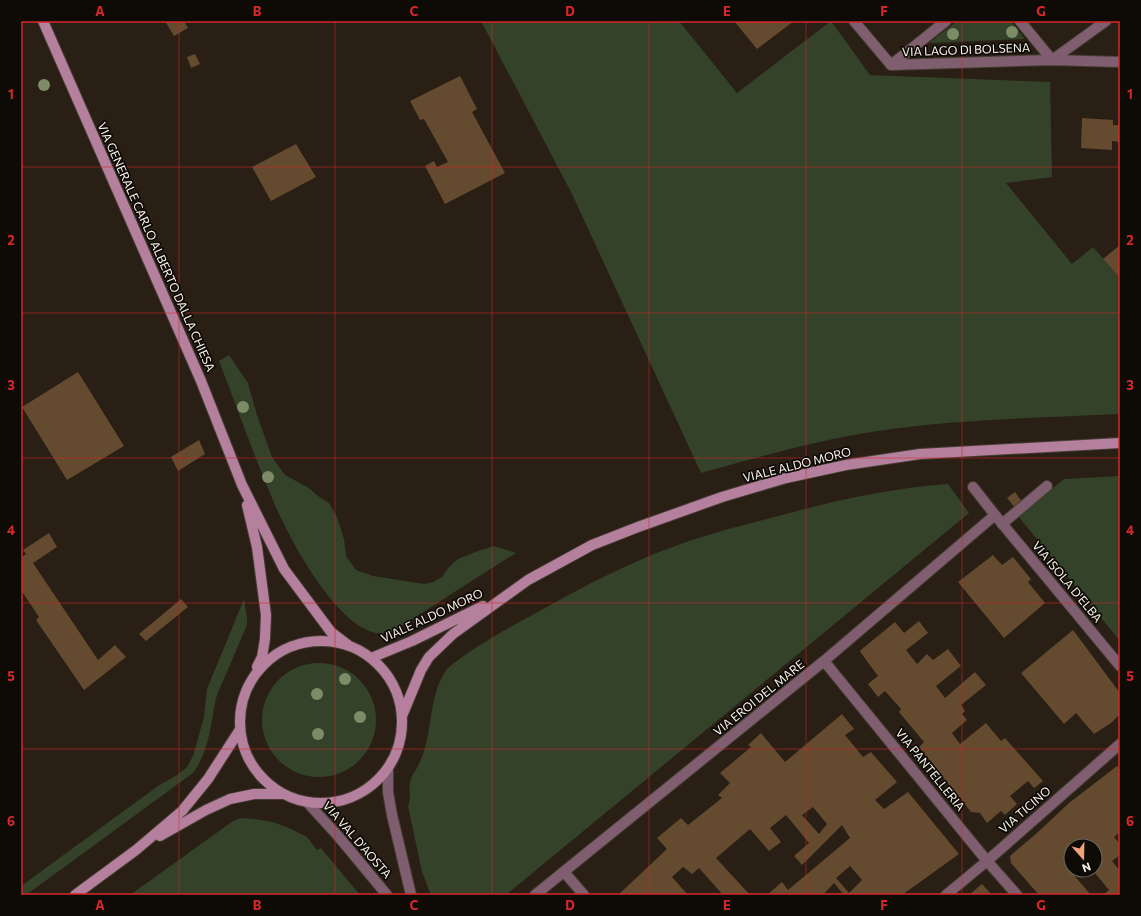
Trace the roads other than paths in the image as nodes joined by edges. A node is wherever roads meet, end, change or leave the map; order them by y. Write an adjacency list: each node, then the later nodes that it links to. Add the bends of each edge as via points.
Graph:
1 (43, 21): 10 (main road, VIA GENERALE CARLO ALBERTO DALLA CHIESA, via 201,381)
2 (854, 21): 8 (street, VIA LAGO DI BOLSENA)
3 (946, 21): 8 (street)
4 (1020, 21): 6 (street)
5 (1106, 21): 6 (street)
6 (1052, 60): 7 (street, VIA LAGO DI BOLSENA); 8 (street, VIA LAGO DI BOLSENA)
7 (1120, 62)
8 (891, 65)
9 (1120, 443): 15 (main road, VIALE ALDO MORO, via 920,454 846,465 786,478 666,516 592,545)
10 (242, 485): 16 (main road, via 284,569 331,632); 20 (main road, via 258,548 266,615 263,651)
11 (1047, 486): 14 (street)
12 (973, 488): 13 (street, VIA ISOLA D'ELBA)
13 (995, 515): 14 (street, VIA ISOLA D'ELBA); 18 (street, VIA EROI DEL MARE)
14 (1002, 524): 19 (street, VIA ISOLA D'ELBA)
15 (503, 597): 17 (main road, VIALE ALDO MORO); 21 (main road, VIALE ALDO MORO, via 453,634 429,657)
16 (348, 645): 17 (main road, VIALE ALDO MORO); 20 (main road, VIALE ALDO MORO, via 327,641 305,642 285,649 267,661)
17 (371, 658): 21 (main road, VIALE ALDO MORO, via 390,678 398,696)
18 (824, 661): 28 (street, VIA PANTELLERIA); 29 (street, VIA EROI DEL MARE)
19 (1120, 666)
20 (253, 677): 22 (main road, VIALE ALDO MORO, via 244,694)
21 (402, 716): 24 (main road, VIALE ALDO MORO, via 400,744)
22 (239, 731): 25 (main road, VIALE ALDO MORO, via 244,750 253,768 266,783); 27 (main road, VIALE ALDO MORO, via 208,779 182,811)
23 (1120, 744): 28 (street, VIA TICINO)
24 (388, 768): 26 (main road, VIALE ALDO MORO, via 366,790 352,797 322,804); 32 (street, VIA VAL D'AOSTA, via 388,792 392,815)
25 (282, 794): 26 (main road, VIALE ALDO MORO); 27 (main road, VIALE ALDO MORO, via 254,794 230,799 185,821)
26 (307, 802): 31 (street, VIA VAL D'AOSTA)
27 (136, 850): 30 (main road, VIALE ALDO MORO)
28 (987, 860): 35 (street, VIA TICINO); 36 (street, VIA PANTELLERIA)
29 (564, 872): 33 (street, VIA EROI DEL MARE); 34 (street)
30 (75, 895)
31 (387, 895)
32 (411, 895)
33 (535, 895)
34 (584, 895)
35 (946, 895)
36 (1017, 895)

